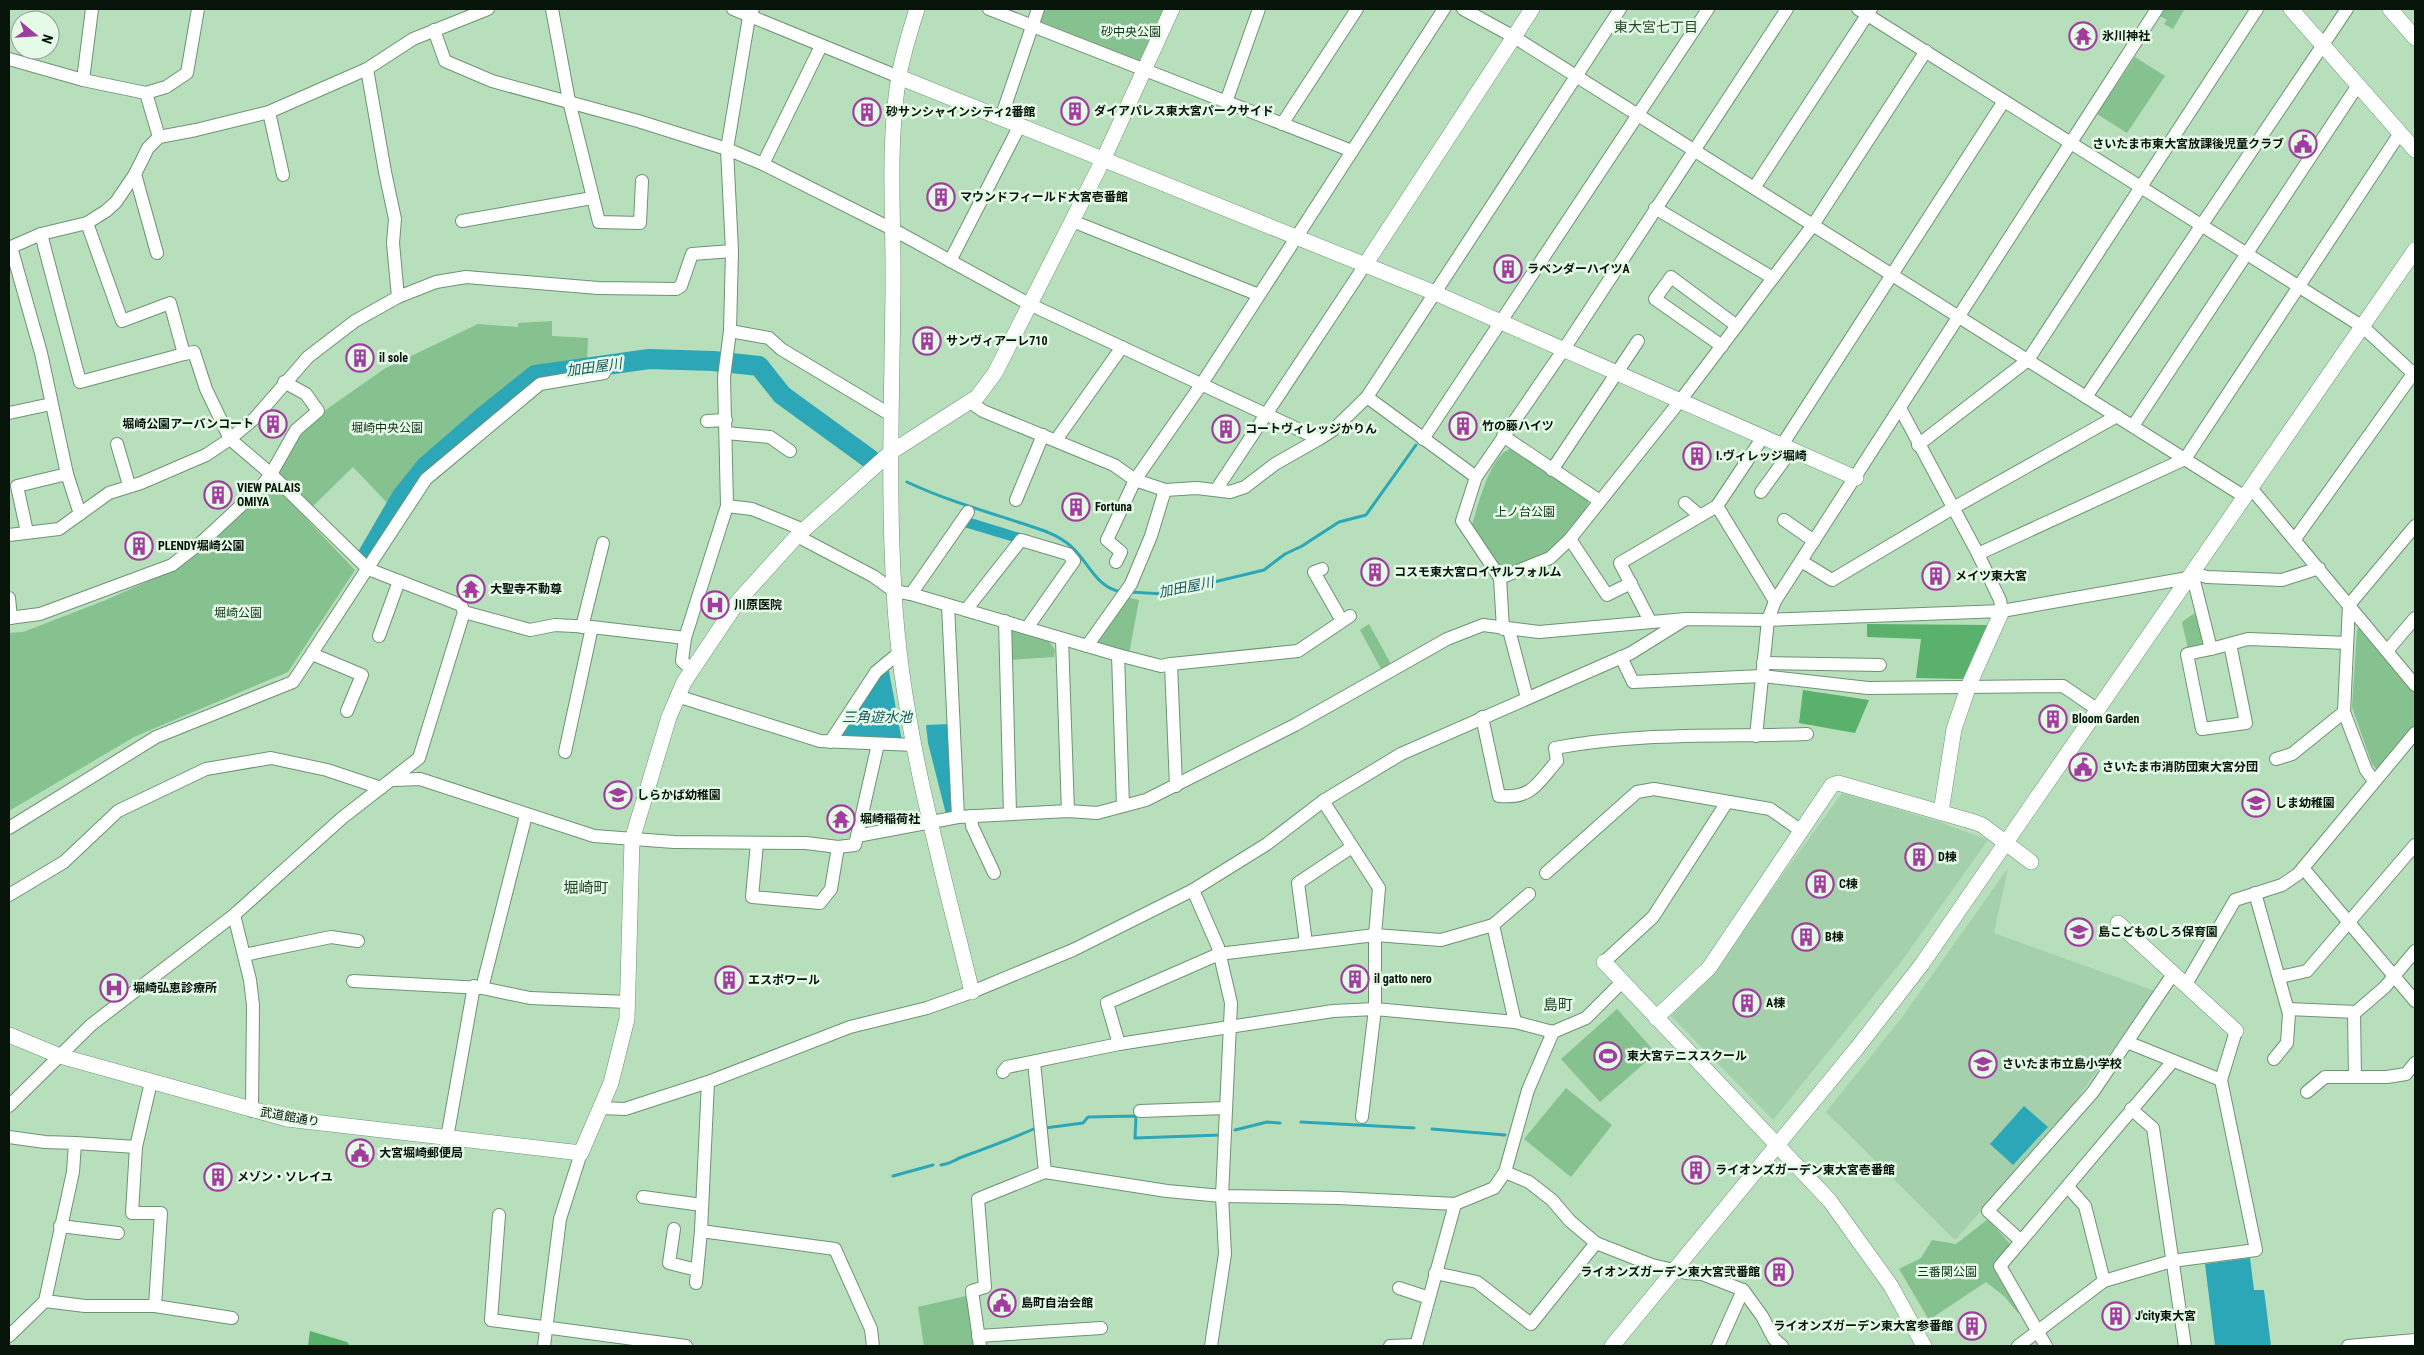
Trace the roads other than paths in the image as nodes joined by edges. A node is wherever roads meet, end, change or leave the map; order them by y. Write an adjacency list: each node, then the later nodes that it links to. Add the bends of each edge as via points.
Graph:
1 (92, 9): 37 (street)
2 (198, 9): 39 (street, via 187,73 166,87)
3 (488, 9): 26 (street)
4 (552, 9): 40 (street)
5 (733, 9): 24 (street)
6 (917, 9): 36 (street)
7 (989, 9): 25 (street)
8 (1038, 9): 25 (street)
9 (1172, 9): 34 (street)
10 (1259, 9): 42 (street)
11 (1357, 9): 46 (street)
12 (1444, 9): 54 (street)
13 (1463, 9): 27 (street)
14 (1532, 9): 27 (street)
15 (1620, 9): 35 (street)
16 (1708, 9): 44 (street)
17 (1787, 9): 52 (street)
18 (2157, 9): 50 (street)
19 (2257, 9): 61 (street)
20 (2291, 9): 29 (street)
21 (2347, 9): 29 (street)
22 (2390, 9): 28 (street)
23 (1865, 11): 31 (street); 60 (street)
24 (751, 13): 30 (street); 51 (street)
25 (1032, 26): 34 (street); 45 (street)
26 (434, 30): 33 (street, via 413,39); 40 (street, via 445,62 492,81)
27 (1514, 37): 35 (street); 78 (street)
28 (2415, 38)
29 (2323, 44): 38 (street); 68 (street)
30 (821, 46): 36 (street); 56 (street)
31 (1926, 52): 41 (street); 67 (street)
32 (9, 59): 37 (street)
33 (367, 69): 43 (street); 84 (street, via 395,219 393,243)
34 (1144, 70): 42 (street); 55 (street)
35 (1576, 76): 44 (street); 82 (street)
36 (899, 77): 45 (street); 69 (street, via 893,151)
37 (83, 80): 39 (street)
38 (2358, 85): 48 (street); 76 (street)
39 (146, 93): 49 (street)
40 (569, 101): 51 (street); 62 (street)
41 (2004, 101): 50 (street); 79 (street)
42 (1226, 102): 46 (street)
43 (269, 112): 49 (street); 58 (street)
44 (1637, 115): 52 (street); 87 (street)
45 (1001, 118): 47 (street)
46 (1282, 124): 54 (street)
47 (1020, 125): 55 (street); 77 (street)
48 (2400, 133): 53 (street); 81 (street)
49 (159, 136): 57 (street, via 148,148)
50 (2071, 143): 61 (street); 86 (street)
51 (727, 149): 56 (street); 74 (street)
52 (1693, 150): 60 (street); 63 (street)
53 (2415, 150)
54 (1352, 151): 71 (street)
55 (1104, 158): 65 (street); 71 (street)
56 (763, 164): 69 (street)
57 (135, 174): 66 (street, via 116,202); 75 (street)
58 (283, 175)
59 (642, 180): 62 (street, via 640,223 599,222)
60 (1754, 188): 67 (street)
61 (2142, 188): 68 (street); 96 (street)
62 (592, 198): 64 (street)
63 (1655, 208): 80 (street); 94 (street)
64 (462, 221)
65 (1072, 221): 83 (street); 85 (street)
66 (87, 223): 70 (street); 95 (street, via 122,321 170,303)
67 (1813, 225): 79 (street); 80 (street)
68 (2201, 225): 76 (street); 103 (street)
69 (894, 230): 77 (street); 110 (street)
70 (41, 234): 72 (street); 95 (street, via 80,382)
71 (1296, 237): 78 (street); 83 (street)
72 (10, 248): 106 (street, via 41,353)
73 (2415, 250): 89 (street)
74 (732, 251): 84 (street, via 692,254 681,286 676,289 598,288 466,277 436,282); 90 (street)
75 (157, 252)
76 (2246, 254): 81 (street); 114 (street)
77 (950, 261): 85 (street)
78 (1365, 265): 82 (street); 109 (street)
79 (1892, 275): 86 (street); 123 (street)
80 (1772, 278): 88 (street)
81 (2300, 287): 89 (street); 127 (street)
82 (1435, 293): 87 (street); 102 (street)
83 (1259, 295): 101 (street)
84 (398, 297): 100 (street, via 355,320 308,357)
85 (1029, 304): 93 (street); 105 (street, via 995,374 986,388)
86 (1959, 317): 96 (street); 107 (street)
87 (1500, 322): 94 (street); 120 (street)
88 (1737, 326): 92 (street); 92 (street, via 1671,277 1655,299)
89 (2363, 327): 99 (street); 138 (street)
90 (730, 330): 110 (street, via 770,338 781,349); 113 (street, via 724,377)
91 (1638, 341): 98 (street)
92 (1722, 346): 104 (street)
93 (1122, 347): 101 (street); 121 (street)
94 (1564, 349): 98 (street); 116 (street)
95 (184, 354): 118 (street, via 194,352 206,389)
96 (2028, 360): 103 (street); 124 (street)
97 (604, 372): 161 (street, via 540,384 532,390 426,479)
98 (1617, 373): 104 (street); 128 (street)
99 (2415, 373): 154 (street)
100 (284, 382): 118 (street, via 255,418); 130 (street, via 306,394 318,411 296,430)
101 (1201, 385): 109 (street); 133 (street)
102 (1367, 397): 119 (street); 120 (street)
103 (2086, 397): 111 (street)
104 (1680, 401): 117 (street); 140 (street)
105 (970, 402): 115 (street, via 983,411); 126 (street)
106 (51, 404): 108 (street); 129 (street)
107 (1900, 408): 124 (street); 132 (street)
108 (9, 413)
109 (1266, 413): 119 (street); 136 (street)
110 (891, 415): 126 (street)
111 (2117, 416): 114 (street); 144 (street)
112 (707, 421): 113 (street)
113 (726, 426): 125 (street, via 770,437); 142 (street)
114 (2132, 426): 127 (street)
115 (1043, 435): 121 (street); 139 (street)
116 (1503, 436): 128 (street); 131 (street)
117 (1763, 437): 123 (street); 143 (street)
118 (230, 439): 130 (street); 134 (street, via 206,455)
119 (1319, 439): 136 (street, via 1275,464 1246,487 1230,492)
120 (1423, 439): 131 (street)
121 (1056, 440): 133 (street, via 1114,465)
122 (117, 444): 134 (street)
123 (1782, 445): 132 (street); 137 (street, via 1784,458)
124 (1918, 445): 144 (street)
125 (790, 451)
126 (891, 452): 152 (street); 167 (street)
127 (2185, 459): 138 (street); 157 (street)
128 (1552, 470): 140 (street)
129 (67, 474): 146 (street); 150 (street, via 17,486)
130 (271, 474): 161 (street); 176 (street, via 204,540 172,565 40,614)
131 (1476, 477): 164 (street, via 1462,521)
132 (1856, 478): 155 (street)
133 (1135, 480): 135 (street); 159 (street, via 1107,540 1121,552)
134 (129, 486): 146 (street, via 109,493)
135 (1165, 490): 136 (street); 190 (street, via 1131,584)
136 (1216, 490)
137 (1761, 492)
138 (2248, 492): 154 (street); 163 (street)
139 (1016, 500)
140 (1600, 500): 153 (street)
141 (1685, 503): 147 (street)
142 (727, 506): 152 (street, via 752,509 799,528); 186 (street)
143 (1717, 506): 147 (street); 170 (street)
144 (1953, 508): 157 (street); 158 (street, via 1832,580)
145 (968, 512): 168 (street)
146 (80, 514): 150 (street, via 60,529)
147 (1700, 516): 166 (street, via 1620,563)
148 (1784, 520): 155 (street)
149 (2415, 526): 172 (street)
150 (27, 532): 151 (street)
151 (9, 535)
152 (797, 536): 167 (street, via 873,576); 200 (street, via 738,600)
153 (1570, 539): 164 (street, via 1550,558); 166 (street, via 1607,595)
154 (2295, 539): 160 (street)
155 (1814, 541): 158 (street)
156 (603, 544): 182 (street)
157 (1978, 554): 174 (street)
158 (1801, 561): 170 (street)
159 (1116, 562)
160 (2319, 568): 163 (street, via 2282,580); 172 (street)
161 (368, 569): 165 (street); 194 (street)
162 (1322, 569): 198 (street, via 1314,572 1346,618 1298,651)
163 (2190, 576): 174 (street); 191 (street); 206 (street)
164 (1500, 578): 184 (street)
165 (399, 581): 175 (street, via 462,605); 185 (street)
166 (1631, 583): 179 (street)
167 (894, 591): 168 (street); 193 (street)
168 (911, 594): 171 (street)
169 (9, 598): 176 (street)
170 (1775, 601): 180 (street)
171 (948, 604): 173 (street); 232 (street)
172 (2349, 605): 188 (street); 192 (street)
173 (966, 610): 181 (street); 183 (street, via 1021,540 1068,554 1074,561)
174 (2002, 611): 180 (street); 202 (street)
175 (464, 612): 182 (street, via 530,630 555,625); 217 (street)
176 (10, 618)
177 (2415, 618): 192 (street)
178 (1686, 619): 179 (street); 180 (street); 196 (street)
179 (1650, 620): 184 (street, via 1587,629)
180 (1768, 620): 197 (street)
181 (1005, 622): 183 (street); 229 (street)
182 (587, 627): 186 (street); 216 (street)
183 (1027, 628): 187 (street)
184 (1506, 630): 205 (street); 222 (street, via 1484,626 1447,638 1296,725)
185 (379, 636)
186 (685, 638): 200 (street, via 682,661)
187 (1062, 639): 190 (street); 227 (street)
188 (2347, 643): 189 (street, via 2248,639); 208 (street)
189 (2230, 644): 191 (street); 191 (street, via 2246,723 2202,729 2187,654)
190 (1087, 646): 195 (street)
191 (2211, 648)
192 (2387, 651): 203 (street)
193 (900, 652): 213 (street, via 876,672); 215 (street)
194 (312, 654): 207 (street, via 362,675); 234 (street, via 293,682 156,737)
195 (1118, 655): 198 (street, via 1162,666); 226 (street)
196 (1621, 657): 201 (street, via 1633,682); 205 (street)
197 (1763, 663): 199 (street); 201 (street)
198 (1171, 664): 222 (street)
199 (1880, 666)
200 (691, 669): 204 (street)
201 (1762, 676): 202 (street, via 1868,688); 212 (street)
202 (1969, 685): 206 (street, via 2063,686); 228 (street, via 1954,729)
203 (2415, 685)
204 (677, 696): 213 (street); 237 (street)
205 (1527, 698): 209 (street)
206 (2098, 710): 239 (street)
207 (347, 711)
208 (2344, 712): 218 (street, via 2292,754); 221 (street, via 2366,770)
209 (1482, 717): 212 (street, via 1499,796 1516,798 1528,794 1557,762 1555,748 1584,742 1660,736); 224 (street, via 1401,754)
210 (2415, 733): 221 (street)
211 (1807, 734): 212 (street)
212 (1756, 736)
213 (830, 742): 214 (street)
214 (878, 744): 215 (street); 236 (street)
215 (915, 745): 233 (street)
216 (566, 752)
217 (419, 758): 219 (street); 220 (street)
218 (2276, 758)
219 (420, 779): 220 (street); 230 (street)
220 (394, 780): 223 (street)
221 (2374, 781): 244 (street)
222 (1176, 786): 226 (street, via 1146,800)
223 (381, 788): 249 (street, via 327,770 271,758 206,769 118,811 64,862); 251 (street, via 342,818)
224 (1323, 802): 242 (street); 247 (street, via 1267,844)
225 (1727, 802): 235 (street, via 1770,809); 246 (street, via 1654,789 1637,792); 261 (street, via 1652,917)
226 (1123, 806): 227 (street, via 1097,812)
227 (1068, 811): 229 (street)
228 (1941, 812): 235 (street, via 1838,783 1832,785); 239 (street, via 1982,825)
229 (1010, 814): 231 (street)
230 (526, 815): 237 (street, via 594,836); 268 (street)
231 (971, 816): 232 (street); 245 (street, via 972,826)
232 (958, 817): 233 (street)
233 (931, 823): 236 (street); 269 (street)
234 (9, 828)
235 (1800, 830): 275 (street, via 1709,968)
236 (857, 836): 241 (street, via 855,845)
237 (632, 840): 238 (street); 271 (street)
238 (757, 842): 241 (street); 241 (street, via 752,897 820,903 831,889)
239 (2006, 843): 243 (street); 304 (street, via 1893,1004)
240 (2415, 845): 252 (street)
241 (838, 846)
242 (1352, 846): 255 (street, via 1379,888); 257 (street, via 1298,883)
243 (2031, 862)
244 (2303, 868): 248 (street, via 2282,885); 252 (street)
245 (994, 873)
246 (1546, 873)
247 (1192, 890): 259 (street); 269 (street, via 1073,950)
248 (2255, 893): 264 (street); 267 (street, via 2235,900)
249 (9, 894)
250 (1529, 894): 254 (street)
251 (234, 915): 260 (street); 283 (street, via 91,1025)
252 (2349, 922): 263 (street); 264 (street, via 2307,971)
253 (2118, 923): 262 (street)
254 (1493, 925): 255 (street, via 1441,940); 276 (street)
255 (1375, 935): 257 (street); 272 (street)
256 (358, 941): 260 (street, via 331,937)
257 (1306, 943): 259 (street)
258 (2415, 951): 263 (street)
259 (1219, 954): 277 (street, via 1231,1003); 282 (street, via 1107,1003)
260 (244, 955): 298 (street, via 253,1005)
261 (1604, 962): 266 (street)
262 (2173, 974): 267 (street); 281 (street)
263 (2394, 976): 270 (street); 274 (street)
264 (2280, 977): 273 (street)
265 (353, 981): 268 (street)
266 (1622, 982): 275 (street); 279 (street, via 1586,1018)
267 (2186, 986): 278 (street)
268 (478, 987): 271 (street, via 530,998); 302 (street)
269 (972, 992): 292 (street, via 927,1008 850,1027)
270 (2415, 1000)
271 (628, 1002): 295 (street, via 619,1056)
272 (1375, 1009): 276 (street); 277 (street, via 1333,1011); 300 (street)
273 (2288, 1009): 274 (street); 284 (street, via 2286,1043)
274 (2354, 1012): 289 (street)
275 (1656, 1018): 304 (street)
276 (1515, 1022): 279 (street)
277 (1229, 1025): 282 (street); 296 (street)
278 (2236, 1031): 290 (street)
279 (1554, 1032): 308 (street, via 1528,1090)
280 (9, 1035): 283 (street, 武道館通り)
281 (2127, 1042): 285 (street); 319 (street, via 2093,1092 1988,1212)
282 (1119, 1044): 286 (street)
283 (60, 1056): 291 (street, 武道館通り); 294 (street)
284 (2274, 1059)
285 (2173, 1061): 290 (street); 297 (street)
286 (1034, 1062): 288 (street, via 1007,1067); 307 (street)
287 (2415, 1063): 289 (street, via 2406,1074)
288 (1003, 1072)
289 (2355, 1076): 293 (street, via 2325,1077)
290 (2221, 1080): 321 (street, via 2256,1250)
291 (151, 1082): 298 (street, 武道館通り); 305 (street)
292 (708, 1082): 295 (street, via 625,1109); 313 (street)
293 (2307, 1092)
294 (9, 1105)
295 (602, 1108): 306 (street)
296 (1226, 1108): 299 (street); 310 (street)
297 (2131, 1109): 309 (street); 321 (street, via 2153,1128)
298 (252, 1110): 302 (street, 武道館通り, via 302,1121)
299 (1140, 1111)
300 (1362, 1117)
301 (9, 1137): 303 (street)
302 (447, 1138): 306 (street, 武道館通り)
303 (75, 1143): 305 (street); 315 (street, via 73,1172)
304 (1775, 1146): 322 (street); 349 (street, via 1830,1201 1854,1232 1891,1286)
305 (136, 1147): 331 (street, via 132,1213 161,1213)
306 (581, 1154): 333 (street, via 560,1219)
307 (1045, 1172): 310 (street); 338 (street, via 978,1199 986,1287 972,1291)
308 (1505, 1172): 312 (street, via 1494,1188); 320 (street, via 1529,1182)
309 (2068, 1187): 319 (street); 325 (street, via 2086,1206)
310 (1222, 1196): 312 (street); 344 (street, via 1224,1260)
311 (643, 1197): 313 (street)
312 (1455, 1204): 324 (street)
313 (702, 1205): 317 (street)
314 (499, 1216): 333 (street, via 491,1320)
315 (60, 1226): 318 (street); 330 (street)
316 (674, 1229): 323 (street, via 669,1263)
317 (701, 1231): 323 (street); 343 (street, via 835,1250 871,1329)
318 (118, 1232)
319 (2021, 1241): 335 (street, via 2000,1266)
320 (1596, 1243): 322 (street, via 1652,1265); 324 (street, via 1531,1324 1477,1282)
321 (2172, 1261): 325 (street); 352 (street)
322 (1674, 1269): 328 (street, via 1702,1274); 346 (street)
323 (697, 1270): 326 (street)
324 (1435, 1273): 329 (street)
325 (2104, 1281): 335 (street)
326 (696, 1283)
327 (1399, 1288): 329 (street)
328 (1743, 1290): 347 (street); 348 (street, via 1774,1339)
329 (1429, 1298): 340 (street)
330 (45, 1301): 331 (street, via 85,1306); 336 (street)
331 (155, 1306): 332 (street)
332 (232, 1318)
333 (546, 1327): 339 (street); 341 (street)
334 (1101, 1328): 338 (street)
335 (2038, 1332): 350 (street); 351 (street)
336 (9, 1336)
337 (2415, 1340): 353 (street)
338 (979, 1341)
339 (640, 1343): 342 (street)
340 (1416, 1345): 345 (street)
341 (544, 1346)
342 (686, 1346)
343 (873, 1346)
344 (1211, 1346)
345 (1390, 1346)
346 (1612, 1346)
347 (1718, 1346)
348 (1782, 1346)
349 (1924, 1346)
350 (2018, 1346)
351 (2046, 1346)
352 (2184, 1346)
353 (2348, 1346)

